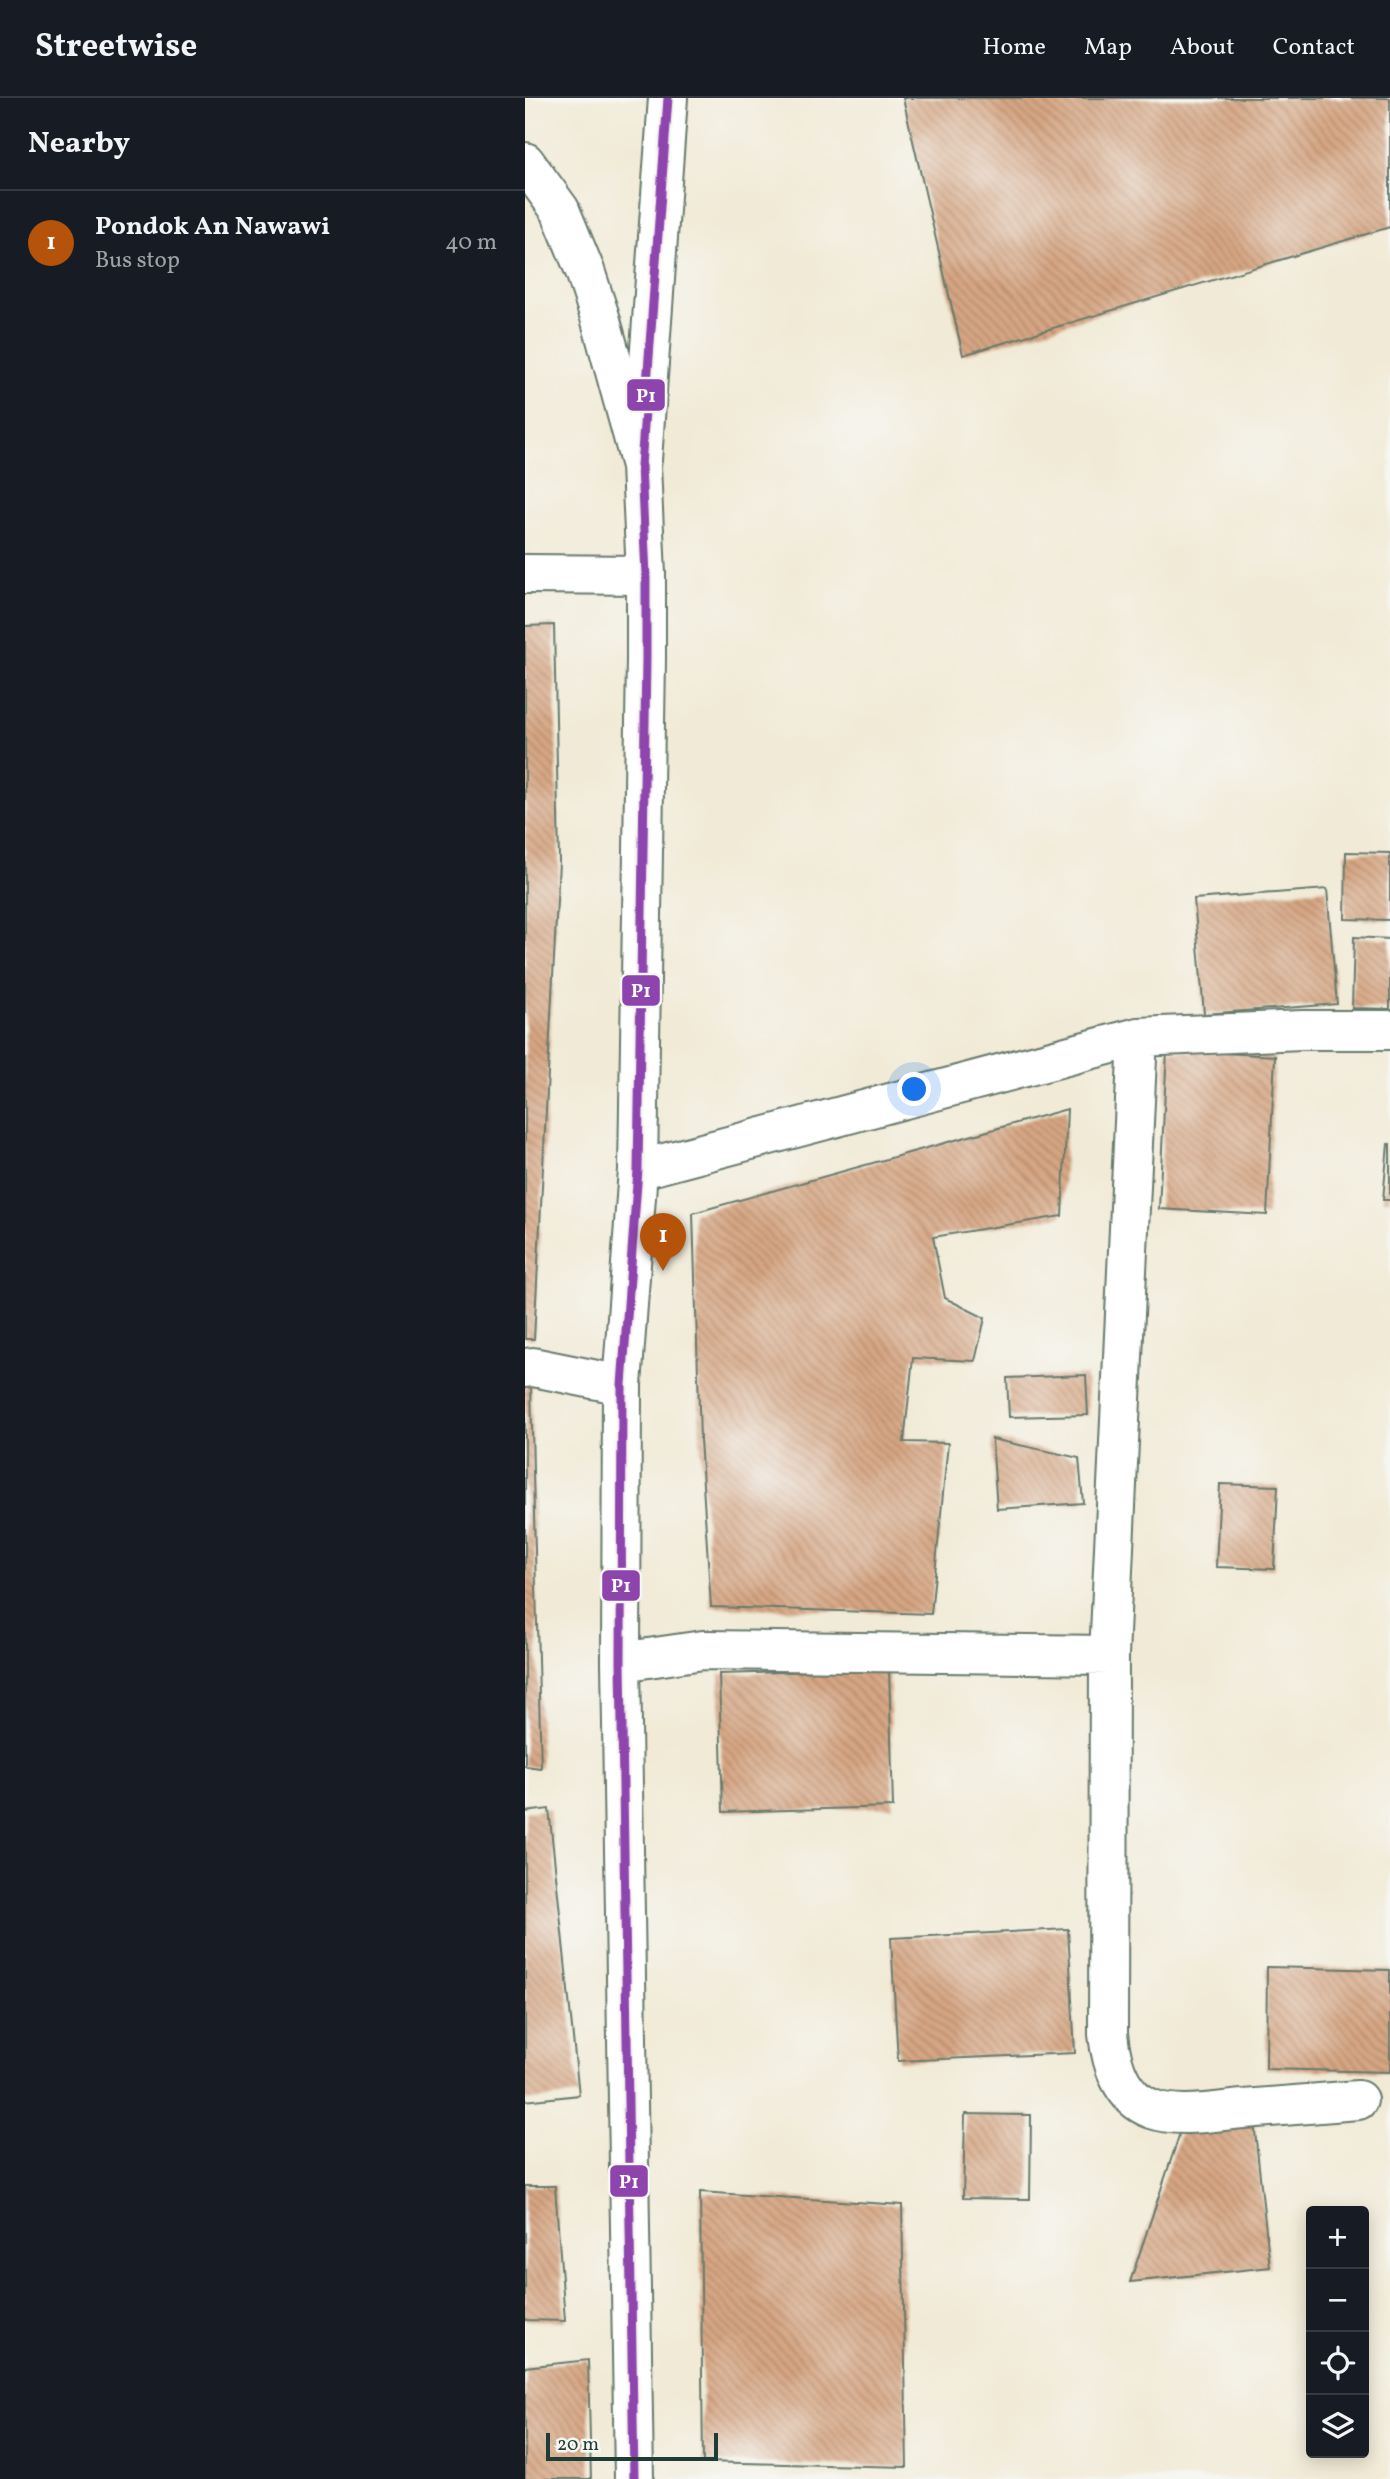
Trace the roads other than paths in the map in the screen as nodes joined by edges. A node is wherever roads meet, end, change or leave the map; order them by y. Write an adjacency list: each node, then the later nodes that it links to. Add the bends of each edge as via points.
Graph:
1 (668, 98): 3 (street)
2 (525, 162): 3 (street, via 560,210 585,271)
3 (641, 466): 5 (street)
4 (525, 574): 5 (street)
5 (646, 575): 8 (street)
6 (1390, 1030): 7 (street)
7 (1138, 1037): 8 (street); 11 (street)
8 (638, 1171): 10 (street)
9 (525, 1368): 10 (street)
10 (622, 1385): 12 (street)
11 (1109, 1655): 12 (street, via 703,1650); 13 (street, via 1108,2034 1111,2060 1123,2084 1136,2100 1152,2109 1185,2114)
12 (621, 1662): 14 (street)
13 (1358, 2100)
14 (634, 2479)

